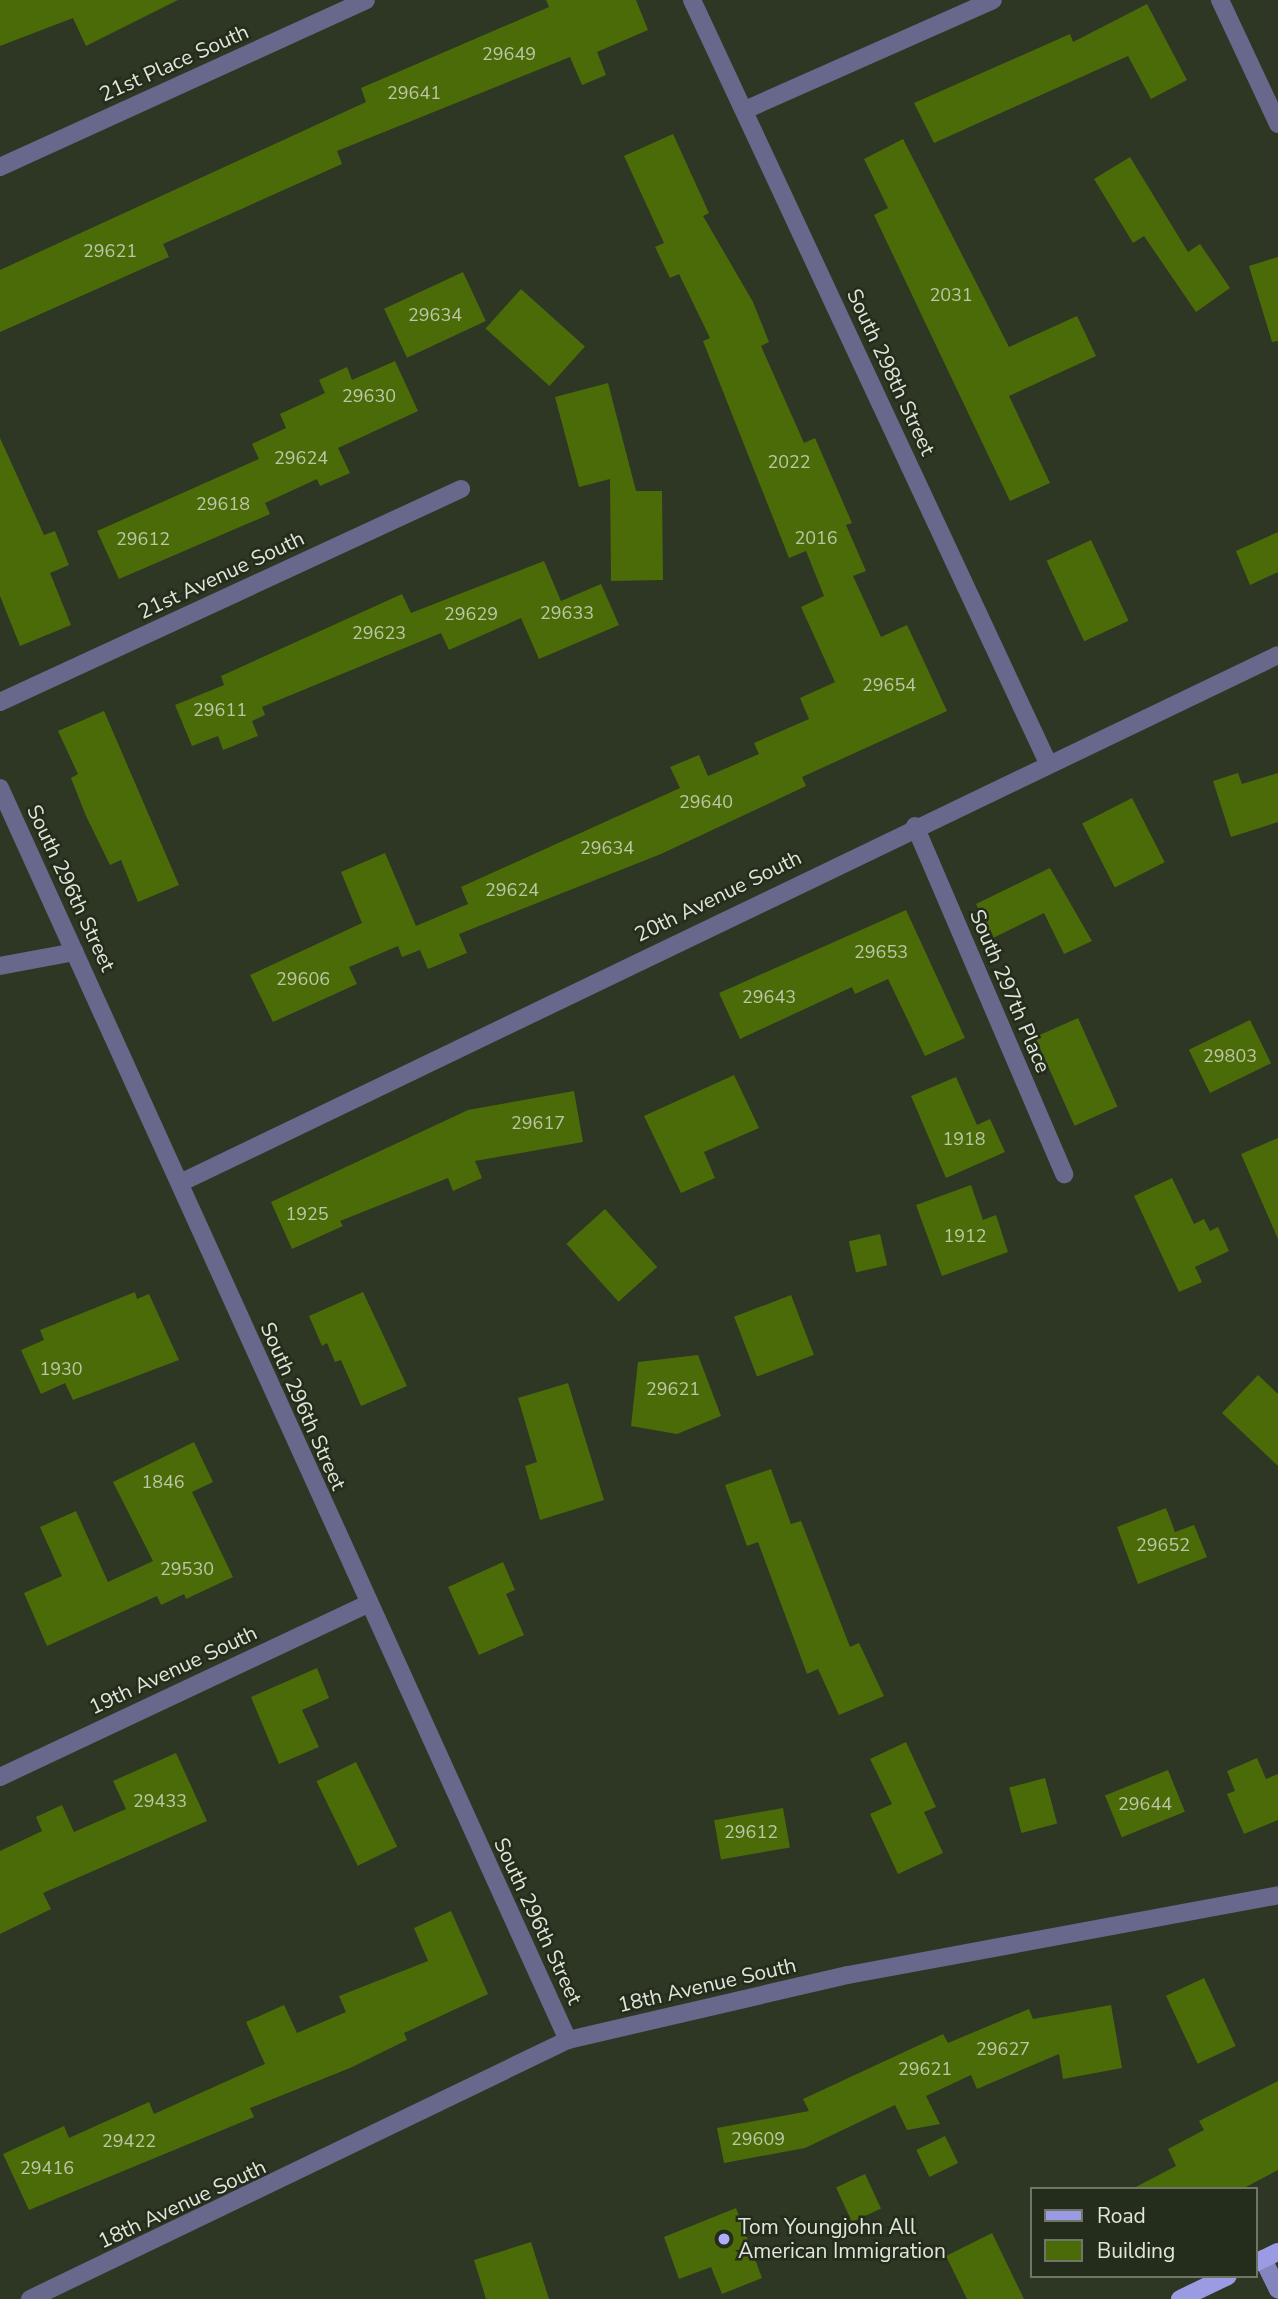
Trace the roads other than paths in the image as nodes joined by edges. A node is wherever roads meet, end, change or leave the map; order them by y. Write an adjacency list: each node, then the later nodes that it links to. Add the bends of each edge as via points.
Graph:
1 (366, 0): 7 (street, 21st Place South)
2 (692, 0): 5 (street, South 298th Street)
3 (993, 0): 5 (street)
4 (1220, 0): 6 (street)
5 (745, 110): 11 (street, South 298th Street)
6 (1278, 124)
7 (0, 167)
8 (461, 489): 10 (street, 21st Avenue South)
9 (1278, 655): 11 (street, 20th Avenue South)
10 (0, 702)
11 (1048, 764): 13 (street, 20th Avenue South)
12 (0, 788): 14 (street, South 296th Street)
13 (915, 826): 16 (street, South 297th Place); 17 (street, 20th Avenue South)
14 (75, 952): 15 (street); 17 (street, South 296th Street)
15 (0, 966)
16 (1064, 1174)
17 (180, 1183): 18 (street, South 296th Street)
18 (365, 1605): 19 (street, 19th Avenue South); 21 (street, South 296th Street)
19 (0, 1777)
20 (1278, 1895): 21 (street, 18th Avenue South, via 859,1973)
21 (568, 2040): 25 (street, 18th Avenue South, via 196,2224)
22 (1266, 2258): 24 (main road)
23 (1224, 2278): 26 (main road)
24 (1278, 2290)
25 (30, 2299)
26 (1180, 2299)

